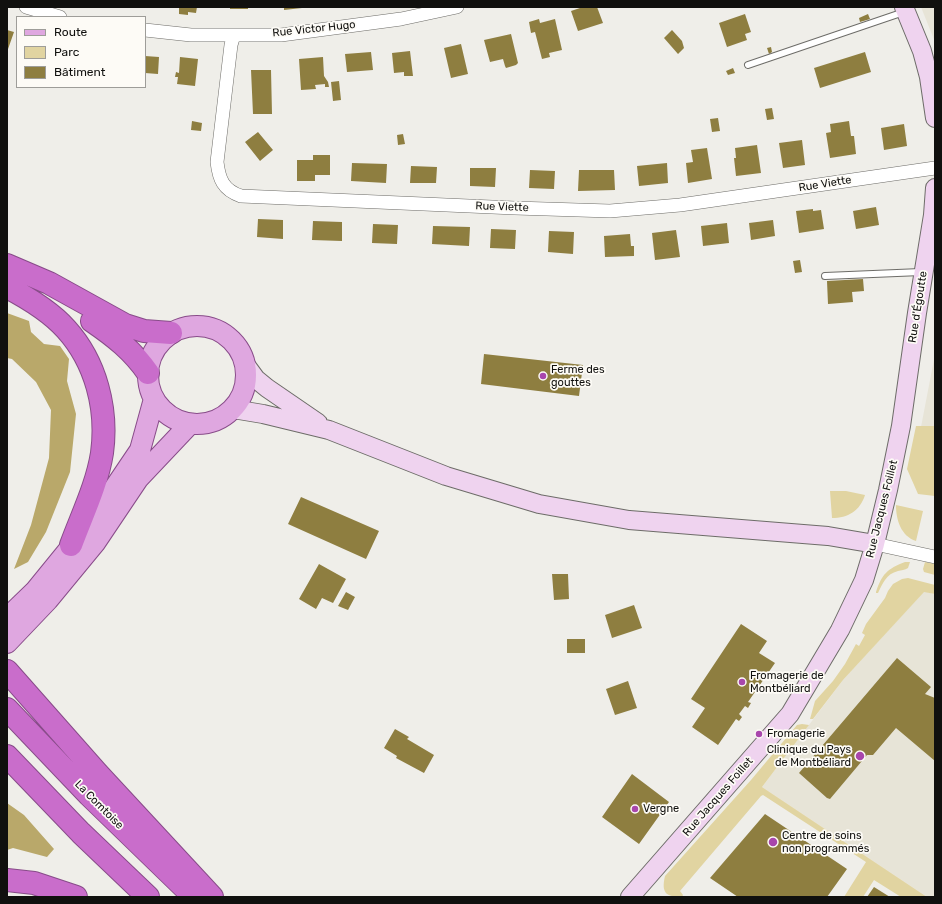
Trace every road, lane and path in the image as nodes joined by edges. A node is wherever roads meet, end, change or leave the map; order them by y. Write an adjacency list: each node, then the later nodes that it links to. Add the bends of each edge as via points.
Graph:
1 (26, 7): 5 (street)
2 (457, 7): 4 (street, Rue Victor Hugo)
3 (905, 9): 8 (lane); 9 (main road)
4 (401, 13): 7 (street, Rue Victor Hugo, via 281,34)
5 (57, 16)
6 (146, 30): 7 (street, Rue Victor Hugo)
7 (234, 35): 11 (street, Rue Viette, via 217,162 218,175 223,185 241,196 610,211 680,205)
8 (748, 65)
9 (932, 77): 10 (main road)
10 (935, 118)
11 (935, 168)
12 (935, 188): 14 (main road, Rue d'Égoutte)
13 (7, 265): 17 (highway, via 49,283 125,325 144,332)
14 (923, 272): 15 (lane); 23 (main road, Rue d'Égoutte)
15 (825, 276)
16 (7, 286): 19 (highway, via 46,296 92,320 115,336 142,363); 26 (highway, via 46,311 66,329 85,356 99,390 104,426 102,453)
17 (171, 333): 18 (main road, via 186,327 201,326 216,330 229,338 240,350); 19 (main road, via 160,343 152,356)
18 (245, 364): 21 (main road, via 246,380 242,395); 24 (main road, via 256,379 267,388)
19 (148, 373): 20 (main road)
20 (154, 399): 22 (main road, via 176,420); 26 (main road, via 140,450 92,521)
21 (233, 409): 22 (main road, via 221,418 206,424); 24 (main road)
22 (190, 424): 29 (main road, via 138,478 94,543 48,600)
23 (901, 426): 25 (main road, Rue Jacques Foillet)
24 (329, 430): 25 (main road, via 446,476 539,504 629,520 828,536)
25 (875, 544): 27 (street); 38 (main road, Rue Jacques Foillet, via 864,580 840,630 790,714)
26 (71, 545): 28 (main road, via 35,591)
27 (935, 557)
28 (7, 618)
29 (7, 643)
30 (7, 671): 37 (highway)
31 (8, 710): 36 (highway, La Comtoise, via 89,795)
32 (7, 756): 35 (highway)
33 (7, 880): 34 (highway, via 34,883)
34 (76, 897)
35 (148, 897)
36 (195, 897)
37 (212, 897)
38 (630, 897)

